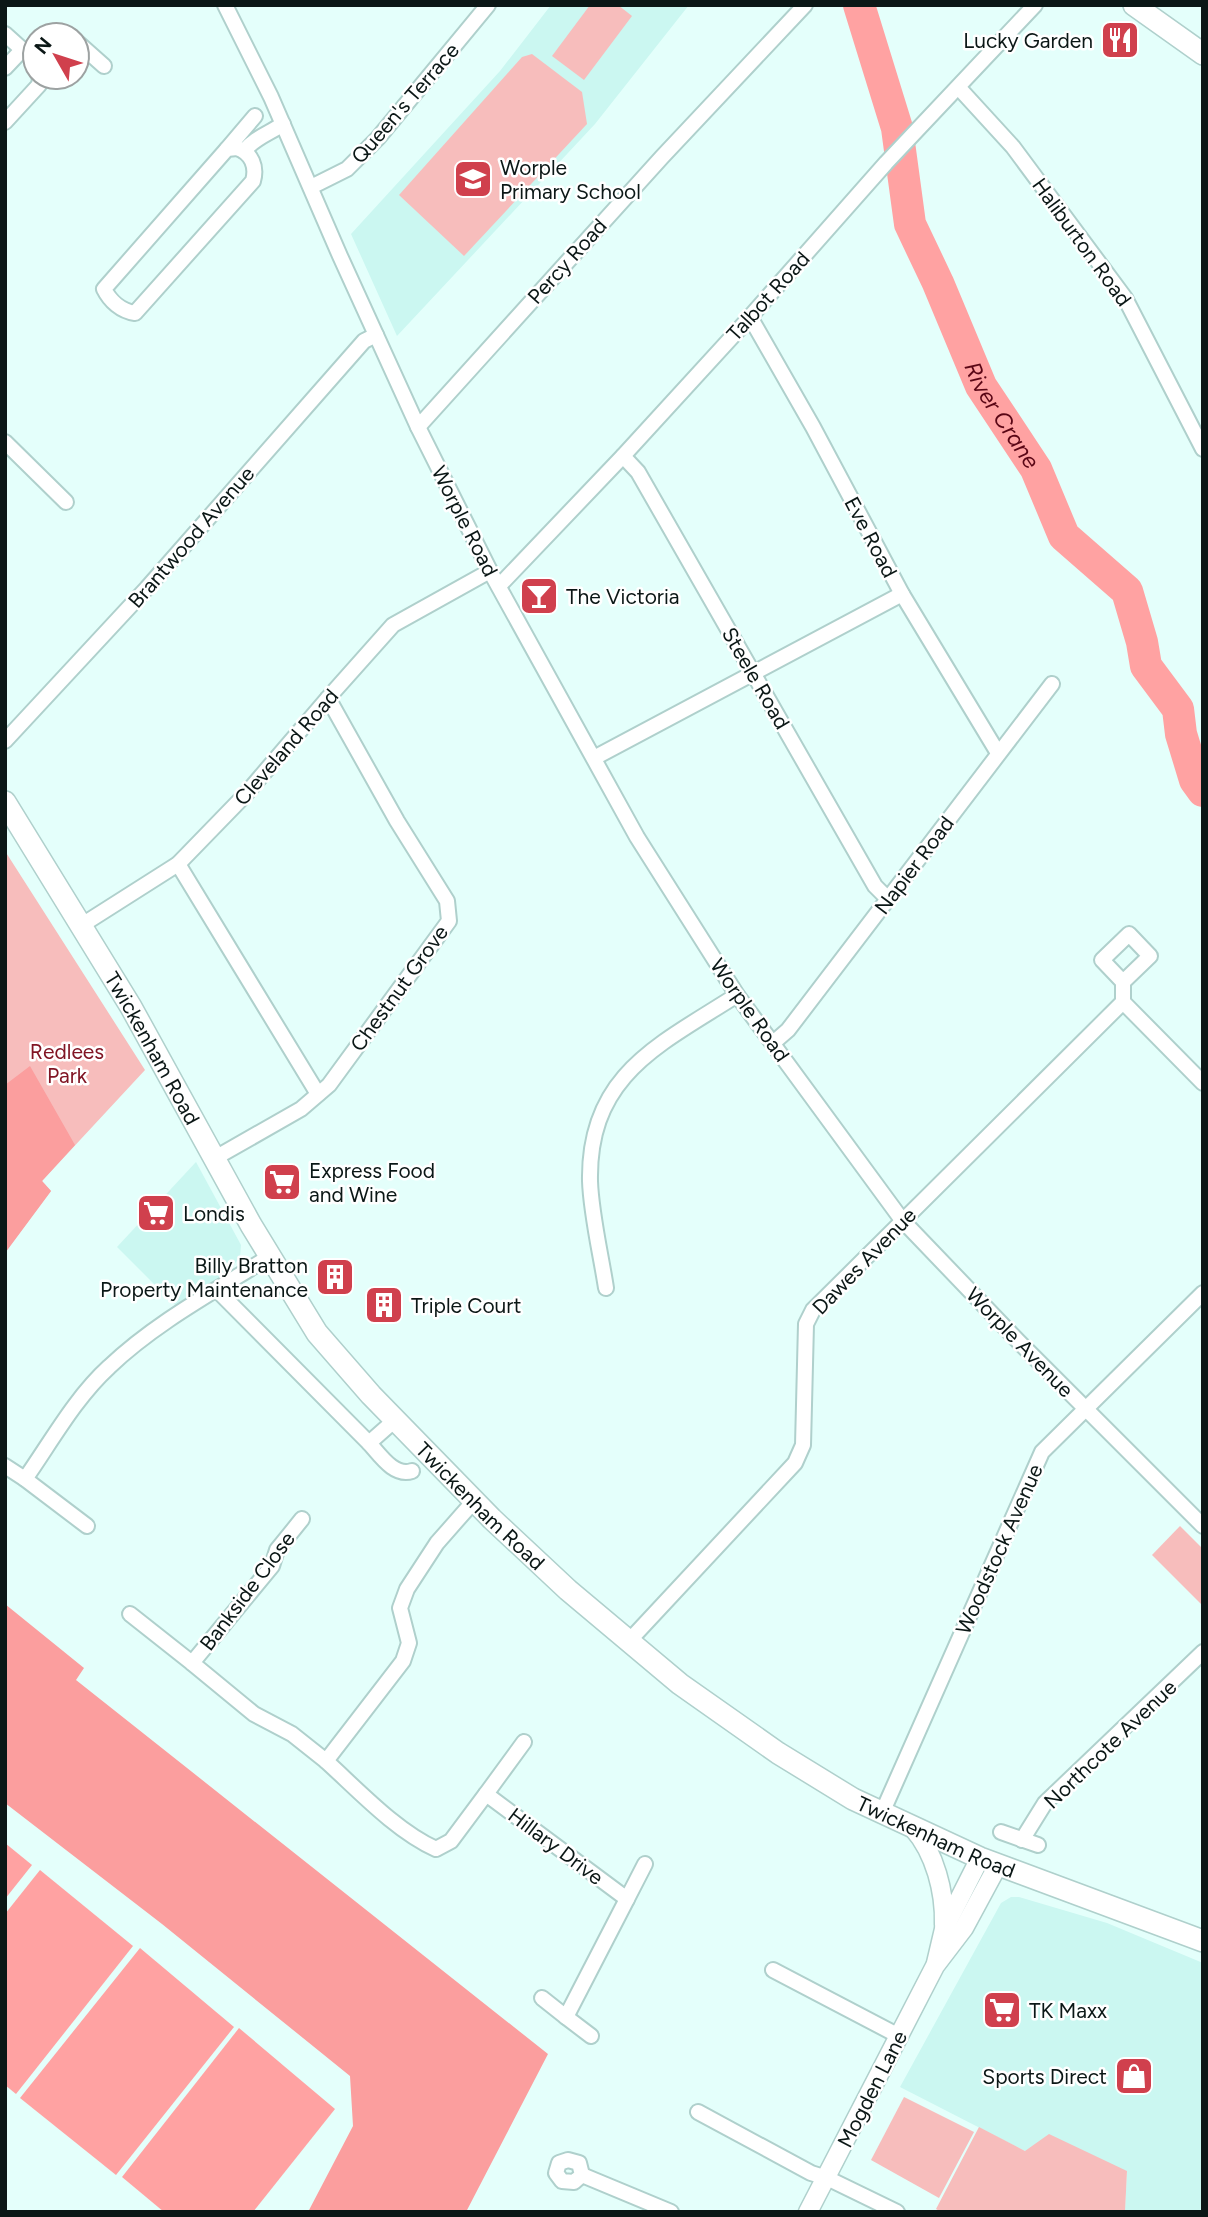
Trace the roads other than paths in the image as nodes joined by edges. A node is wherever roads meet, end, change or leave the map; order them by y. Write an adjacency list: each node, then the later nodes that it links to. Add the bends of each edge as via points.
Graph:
1 (225, 5): 17 (street, Worple Road)
2 (488, 5): 20 (street, Queen's Terrace, via 378,138 347,169)
3 (805, 5): 23 (street, Percy Road)
4 (1035, 5): 13 (street, Talbot Road)
5 (1133, 5): 10 (main road)
6 (5, 34): 7 (street)
7 (21, 49)
8 (21, 51): 12 (street)
9 (91, 54): 11 (street)
10 (1203, 54)
11 (104, 66)
12 (5, 68)
13 (959, 88): 21 (street, Talbot Road); 25 (street, Haliburton Road, via 1013,147 1125,298)
14 (33, 91): 16 (street)
15 (255, 116): 18 (street)
16 (5, 122)
17 (283, 124): 19 (street, via 253,141); 20 (street, Worple Road)
18 (227, 149): 19 (street); 19 (street, via 104,289 125,312 135,313 253,181 255,172)
19 (248, 155)
20 (311, 187): 22 (street, Worple Road)
21 (750, 317): 26 (street, Talbot Road); 30 (street, Eve Road)
22 (376, 335): 23 (street, Worple Road); 34 (street, Brantwood Avenue, via 364,341)
23 (418, 427): 28 (street, Worple Road)
24 (5, 442): 27 (street)
25 (1203, 449)
26 (624, 456): 29 (street, Talbot Road); 31 (street, Steele Road, via 638,472)
27 (66, 502)
28 (490, 571): 29 (street, Worple Road); 33 (street, Cleveland Road, via 393,625)
29 (499, 586): 36 (street, Worple Road)
30 (902, 594): 31 (street); 35 (street, Eve Road)
31 (753, 674): 36 (street); 39 (street, Steele Road, via 875,886)
32 (1052, 684): 35 (street, Napier Road)
33 (328, 698): 38 (street, Cleveland Road); 46 (street, Chestnut Grove, via 447,901 449,921)
34 (5, 741)
35 (998, 753): 39 (street, Napier Road)
36 (594, 758): 42 (street, Worple Road)
37 (5, 802): 40 (main road, Twickenham Road)
38 (178, 864): 40 (street, Cleveland Road); 46 (street)
39 (888, 899): 44 (street, Napier Road, via 789,1030)
40 (82, 925): 48 (main road, Twickenham Road)
41 (1123, 982): 43 (street)
42 (737, 995): 44 (street, Worple Road); 51 (street, via 648,1053 626,1072 610,1095 592,1145 590,1183)
43 (1124, 1002): 45 (street); 49 (street, Dawes Avenue)
44 (773, 1044): 47 (street, Worple Road)
45 (1203, 1083)
46 (318, 1094): 48 (street, Chestnut Grove, via 301,1109)
47 (848, 1149): 49 (street, Worple Avenue)
48 (215, 1158): 50 (main road, Twickenham Road)
49 (902, 1220): 54 (street, Worple Avenue); 65 (street, Dawes Avenue, via 813,1310 806,1324 803,1445 794,1463)
50 (269, 1257): 52 (street); 55 (main road, Twickenham Road, via 333,1354)
51 (606, 1287)
52 (217, 1290): 56 (street); 59 (street, via 135,1344 107,1369)
53 (1203, 1293): 54 (street, Woodstock Avenue)
54 (1085, 1408): 63 (street, Worple Avenue); 72 (street, Woodstock Avenue, via 1042,1452)
55 (395, 1420): 56 (street); 60 (main road, Twickenham Road)
56 (369, 1443): 58 (street, via 392,1467)
57 (5, 1466): 59 (street)
58 (412, 1471)
59 (25, 1479): 62 (street)
60 (474, 1501): 65 (main road, Twickenham Road); 69 (street, via 437,1543 407,1589 400,1608 409,1643 402,1661)
61 (302, 1519): 67 (street, Bankside Close, via 277,1550 272,1566)
62 (87, 1526)
63 (1203, 1526)
64 (130, 1614): 67 (street, Bankside Close)
65 (629, 1641): 72 (main road, Twickenham Road, via 738,1726)
66 (1203, 1652): 75 (street, Northcote Avenue, via 1045,1803)
67 (192, 1663): 69 (street, Bankside Close, via 254,1714 292,1734)
68 (524, 1742): 70 (street, Hillary Drive)
69 (326, 1761): 71 (street, Bankside Close)
70 (486, 1794): 71 (street, Hillary Drive, via 451,1841 436,1850); 79 (street, Hillary Drive)
71 (377, 1807)
72 (882, 1813): 73 (main road, Twickenham Road)
73 (912, 1827): 77 (main road, Twickenham Road); 80 (street, Mogden Lane, via 931,1854)
74 (1001, 1832): 75 (street)
75 (1022, 1840): 76 (street)
76 (1038, 1845)
77 (989, 1861): 80 (street, Mogden Lane); 81 (main road, Twickenham Road); 82 (street, Mogden Lane, via 964,1928)
78 (645, 1864): 79 (street, Hillary Drive)
79 (627, 1899): 85 (street, Hillary Drive)
80 (944, 1929): 82 (street, Mogden Lane)
81 (1203, 1941)
82 (935, 1966): 87 (street, Mogden Lane)
83 (774, 1970): 87 (street)
84 (542, 1998): 85 (street)
85 (566, 2017): 86 (street)
86 (591, 2036)
87 (900, 2036): 90 (street, Mogden Lane)
88 (698, 2112): 90 (street)
89 (582, 2175): 91 (street)
90 (827, 2178): 92 (street, Mogden Lane); 93 (street)
91 (671, 2212)
92 (808, 2212)
93 (897, 2212)

